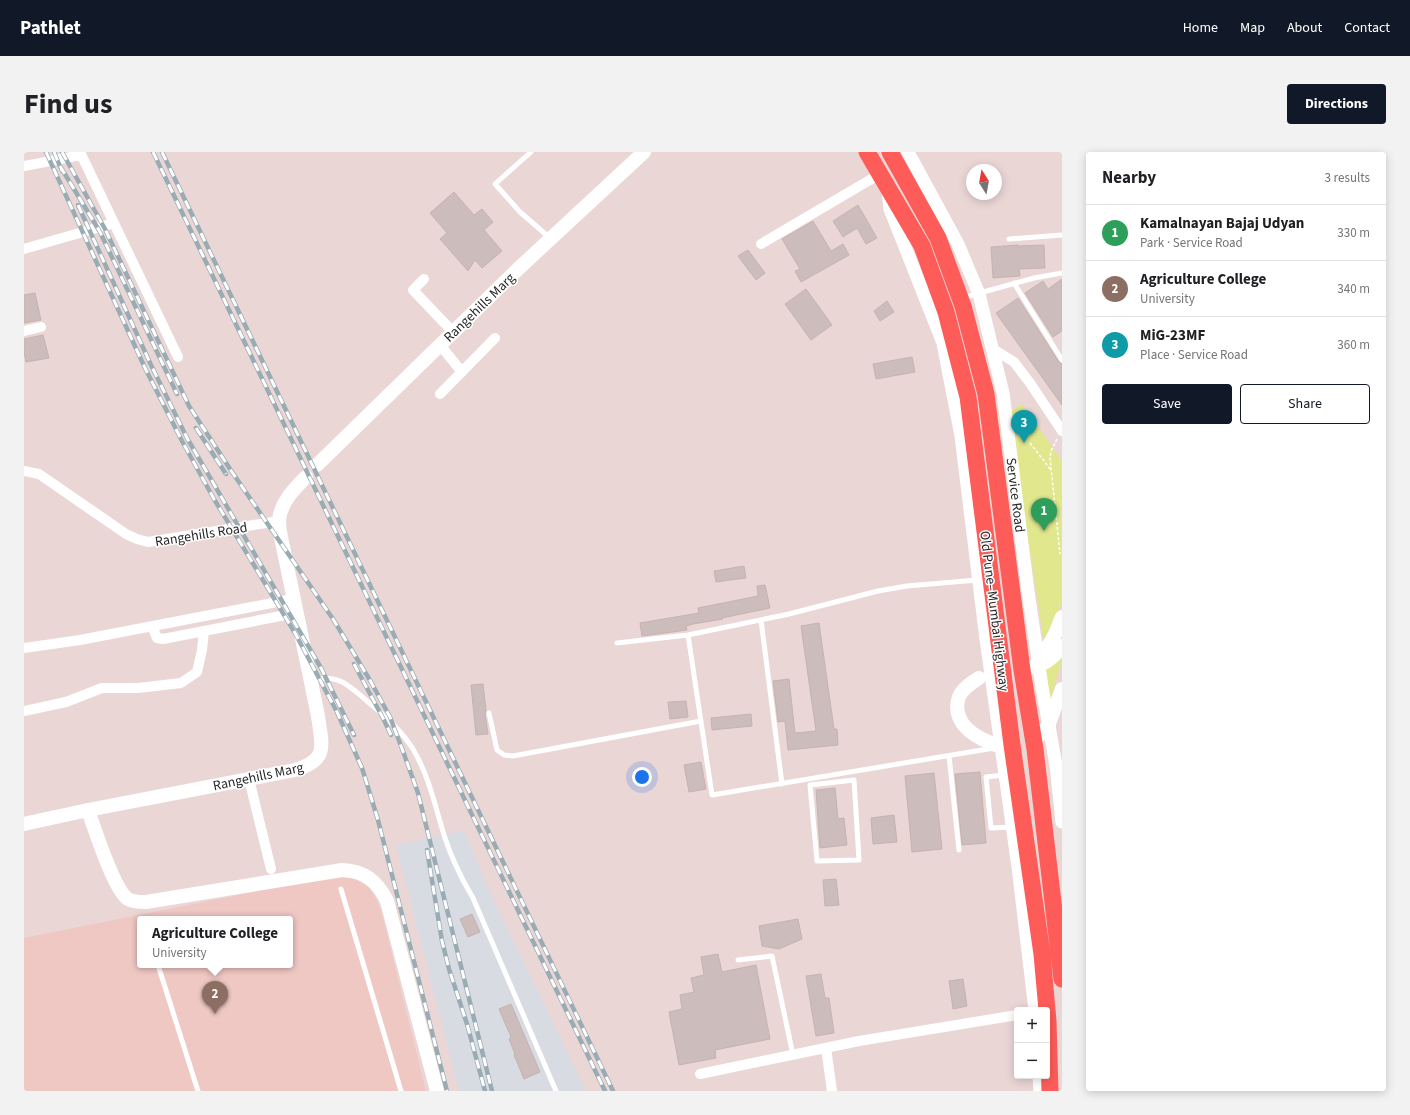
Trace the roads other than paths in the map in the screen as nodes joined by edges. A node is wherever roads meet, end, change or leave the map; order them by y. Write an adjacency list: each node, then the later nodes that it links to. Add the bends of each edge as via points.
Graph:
1 (531, 152): 11 (lane, via 495,184 520,212)
2 (867, 152): 8 (highway, Old Pune–Mumbai Highway)
3 (890, 152): 19 (highway, Old Pune–Mumbai Highway, via 938,238)
4 (908, 152): 18 (street, Service Road, via 958,244)
5 (81, 153): 7 (street); 9 (street)
6 (639, 155): 11 (main road, Rangehills Marg)
7 (24, 166)
8 (883, 180): 13 (street); 35 (street, via 890,209 943,343 961,436); 57 (highway, Old Pune–Mumbai Highway, via 922,246 946,312 968,397)
9 (114, 223): 14 (street); 26 (street)
10 (1062, 236): 12 (lane)
11 (551, 238): 22 (main road, Rangehills Marg)
12 (1009, 239)
13 (761, 244)
14 (24, 249)
15 (1062, 273): 17 (lane)
16 (424, 279): 22 (street, via 413,290)
17 (1014, 283): 18 (lane); 27 (lane)
18 (979, 294): 19 (lane); 25 (street, Service Road)
19 (960, 299): 48 (highway, Old Pune–Mumbai Highway, via 986,394)
20 (41, 327): 21 (street)
21 (24, 331)
22 (453, 332): 24 (main road, Rangehills Marg)
23 (495, 338): 28 (street)
24 (440, 345): 28 (street); 31 (main road, Rangehills Marg)
25 (993, 349): 30 (street, via 1014,362); 47 (street, Service Road, via 1003,393)
26 (178, 357)
27 (1062, 360)
28 (462, 372): 29 (street)
29 (440, 394)
30 (1062, 431)
31 (317, 465)
32 (24, 471): 34 (street, Rangehills Road, via 40,474 126,534 148,542)
33 (306, 477): 34 (main road, Rangehills Marg, via 292,491 283,506)
34 (279, 521): 36 (main road, Rangehills Marg)
35 (978, 580): 39 (lane, via 878,591); 57 (street)
36 (293, 599): 37 (main road, Rangehills Marg); 40 (street)
37 (296, 613): 41 (street); 50 (main road, Rangehills Marg)
38 (1062, 617): 46 (main road, via 1054,638)
39 (761, 620): 42 (lane); 62 (lane)
40 (152, 626): 41 (street, via 159,639); 45 (street)
41 (204, 631): 52 (street, via 197,672 181,683 138,688 102,688 66,702)
42 (688, 635): 43 (lane); 54 (lane)
43 (616, 644)
44 (1062, 646): 47 (main road, via 1056,655)
45 (24, 648)
46 (1044, 650)
47 (1039, 666): 48 (main road); 55 (street, Service Road)
48 (1022, 670): 56 (highway, Old Pune–Mumbai Highway)
49 (979, 678): 57 (main road, via 963,690 958,699 960,717 968,731 980,738)
50 (310, 680): 60 (main road, Rangehills Marg, via 322,742 321,753 316,761 306,767); 84 (lane, via 334,678 348,685 398,730 423,766 445,836 463,882 473,898)
51 (1062, 689): 55 (main road)
52 (24, 711)
53 (489, 713): 54 (lane, via 497,750 504,755 513,756)
54 (701, 721): 62 (lane, via 712,795)
55 (1048, 726): 56 (main road); 63 (street, Service Road)
56 (1034, 741): 74 (highway, Old Pune–Mumbai Highway)
57 (1007, 746): 58 (lane); 59 (street); 87 (highway, Old Pune–Mumbai Highway, via 1042,954 1048,1021)
58 (949, 756): 61 (lane); 69 (lane)
59 (1005, 775): 68 (street); 68 (lane, via 986,777 991,828)
60 (249, 779): 65 (main road, Rangehills Marg); 70 (street)
61 (810, 779): 62 (lane); 64 (lane)
62 (782, 784)
63 (1060, 784): 66 (street, Service Road)
64 (810, 785): 64 (lane, via 817,860 859,860 854,780)
65 (88, 810): 67 (main road, Rangehills Marg); 83 (main road, via 117,886 128,899 135,902 342,870 354,870 373,881 387,901)
66 (1062, 822)
67 (24, 824)
68 (1013, 826): 75 (street)
69 (959, 850)
70 (271, 869)
71 (341, 889): 82 (lane)
72 (738, 960): 78 (lane, via 772,956)
73 (159, 968): 81 (lane)
74 (1062, 979)
75 (1035, 1007)
76 (1014, 1015): 77 (street, via 923,1029)
77 (826, 1048): 78 (street); 85 (street)
78 (793, 1055): 79 (street)
79 (700, 1074)
80 (1039, 1079): 86 (street)
81 (198, 1091)
82 (401, 1091)
83 (437, 1091)
84 (556, 1091)
85 (832, 1091)
86 (1040, 1091)
87 (1050, 1091)

